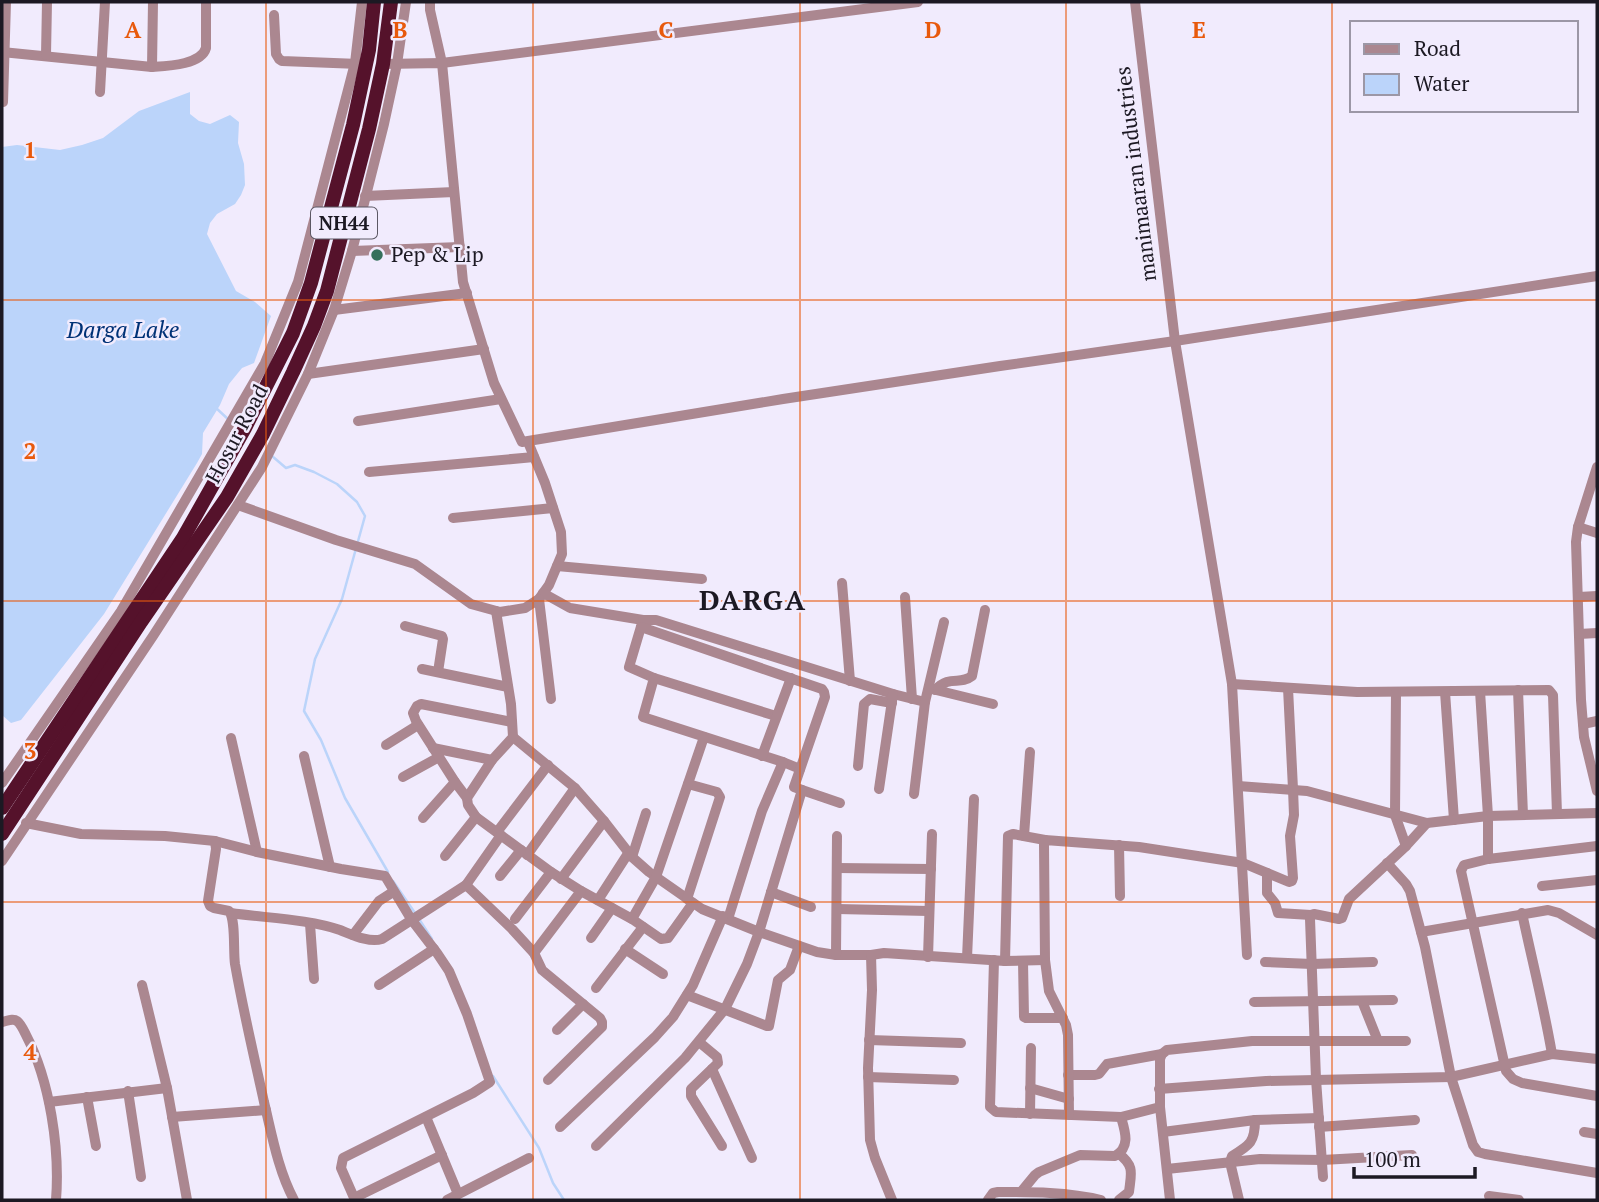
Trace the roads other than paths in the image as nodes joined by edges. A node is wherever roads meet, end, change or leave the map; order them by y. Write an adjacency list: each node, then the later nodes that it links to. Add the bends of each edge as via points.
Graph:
1 (6, 2): 14 (street)
2 (47, 2): 15 (street)
3 (105, 2): 16 (street)
4 (153, 2): 20 (street)
5 (206, 2): 20 (street, via 206,53 177,65)
6 (362, 2): 18 (street)
7 (374, 2): 18 (highway, Hosur Road / NH44, via 369,50)
8 (391, 2): 19 (highway, Hosur Road / NH44)
9 (406, 2): 19 (street)
10 (430, 2): 17 (street)
11 (918, 2): 17 (street)
12 (1135, 2): 30 (street, manimaaran industries)
13 (274, 15): 18 (street, via 276,54 282,61)
14 (3, 52): 15 (street); 22 (street)
15 (46, 55): 16 (street)
16 (102, 61): 20 (street); 21 (street)
17 (442, 63): 19 (street); 23 (street)
18 (361, 64): 34 (highway, Hosur Road / NH44, via 353,125 311,283 293,333)
19 (390, 64): 24 (street, via 384,124); 36 (highway, Hosur Road / NH44, via 327,291)
20 (152, 67)
21 (100, 92)
22 (3, 102)
23 (454, 192): 24 (street); 25 (street)
24 (365, 195): 26 (street)
25 (460, 247): 26 (street); 28 (street)
26 (352, 251): 29 (street)
27 (1597, 276): 30 (street)
28 (467, 293): 29 (street); 31 (street)
29 (334, 310): 32 (street)
30 (1175, 341): 37 (street); 67 (street, manimaaran industries)
31 (484, 349): 32 (street); 33 (street)
32 (308, 374): 36 (street)
33 (501, 399): 35 (street); 37 (street, via 522,442)
34 (241, 421): 97 (street, via 222,440 121,611); 106 (highway, Hosur Road / NH44, via 233,450 183,538)
35 (358, 421)
36 (269, 438): 39 (highway, Hosur Road / NH44)
37 (528, 442): 38 (street)
38 (534, 457): 41 (street); 44 (street)
39 (255, 463): 43 (street); 129 (highway, Hosur Road / NH44, via 141,622)
40 (1597, 471): 42 (street)
41 (369, 472)
42 (1593, 497): 46 (street)
43 (238, 505): 56 (street, via 415,564 471,604); 127 (street)
44 (553, 508): 45 (street); 48 (street, via 561,532 562,554)
45 (453, 518)
46 (1578, 527): 47 (street); 54 (street)
47 (1597, 533)
48 (557, 566): 49 (street); 51 (street)
49 (702, 579)
50 (842, 583): 66 (street)
51 (541, 596): 56 (street, via 524,608); 58 (street, via 570,608); 75 (street)
52 (1597, 596): 54 (street)
53 (905, 597): 77 (street)
54 (1579, 597): 61 (street)
55 (985, 610): 70 (street, via 972,676 945,681)
56 (496, 611): 68 (street)
57 (944, 622): 70 (street)
58 (642, 624): 64 (street, via 629,667); 65 (street); 66 (street, via 656,620)
59 (405, 626): 63 (street, via 442,636)
60 (1597, 633): 61 (street)
61 (1579, 634): 83 (street)
62 (422, 668): 63 (street)
63 (438, 672): 68 (street)
64 (654, 678): 80 (street); 86 (street, via 643,717)
65 (790, 678): 80 (street); 100 (street, via 825,694)
66 (850, 681): 76 (street)
67 (1232, 684): 69 (street); 105 (street, manimaaran industries)
68 (508, 687): 82 (street)
69 (1288, 688): 73 (street); 109 (street)
70 (932, 689): 78 (street); 79 (street)
71 (1518, 690): 72 (street); 119 (street, via 1549,690 1553,695); 121 (street)
72 (1480, 691): 74 (street); 122 (street)
73 (1396, 692): 74 (street); 120 (street)
74 (1445, 692): 125 (street)
75 (551, 699)
76 (892, 699): 77 (street); 99 (street, via 870,699 864,704); 108 (street)
77 (912, 699): 78 (street)
78 (925, 702): 112 (street)
79 (993, 704)
80 (776, 716): 92 (street)
81 (1597, 721): 83 (street)
82 (512, 722): 84 (street, via 421,704 413,713); 85 (street)
83 (1583, 723): 102 (street)
84 (418, 725): 88 (street); 89 (street)
85 (513, 737): 94 (street); 98 (street)
86 (704, 737): 92 (street); 104 (street)
87 (231, 738): 139 (street)
88 (386, 745)
89 (433, 748): 93 (street); 94 (street)
90 (1030, 752): 133 (street)
91 (304, 755): 147 (street)
92 (762, 756): 96 (street)
93 (439, 758): 101 (street); 103 (street)
94 (492, 760): 113 (street)
95 (2, 762): 97 (street)
96 (783, 762): 100 (street); 172 (street)
97 (14, 764): 106 (street)
98 (548, 765): 107 (street); 130 (street)
99 (858, 766)
100 (800, 769): 110 (street, via 794,787)
101 (403, 777)
102 (1595, 777): 111 (street)
103 (455, 782): 113 (street); 124 (street)
104 (688, 783): 153 (street); 163 (street, via 720,797)
105 (1238, 786): 109 (street); 145 (street, manimaaran industries)
106 (6, 788): 116 (highway, Hosur Road / NH44)
107 (575, 788): 126 (street); 140 (street)
108 (879, 789)
109 (1293, 789): 120 (street); 151 (street, via 1293,878 1289,882)
110 (802, 790): 115 (street); 160 (street)
111 (1597, 791)
112 (914, 794)
113 (467, 798): 123 (street)
114 (974, 799): 191 (street)
115 (840, 803)
116 (2, 808)
117 (646, 813): 141 (street)
118 (1597, 813): 119 (street)
119 (1557, 814): 121 (street)
120 (1395, 815): 128 (street); 137 (street)
121 (1523, 815): 122 (street)
122 (1488, 816): 125 (street); 143 (street)
123 (476, 817): 130 (street); 142 (street)
124 (423, 818)
125 (1454, 820): 128 (street)
126 (604, 821): 141 (street); 154 (street)
127 (26, 823): 135 (street, via 81,834); 144 (street)
128 (1427, 823): 137 (street)
129 (2, 834)
130 (499, 834): 140 (street); 156 (street)
131 (932, 834): 149 (street)
132 (837, 836): 148 (street)
133 (1024, 836): 134 (street); 192 (street, via 1008,836)
134 (1045, 840): 136 (street); 193 (street)
135 (215, 841): 139 (street); 169 (street, via 208,901)
136 (1119, 845): 145 (street); 161 (street)
137 (1406, 846): 146 (street)
138 (1597, 846): 143 (street)
139 (257, 852): 147 (street)
140 (524, 853): 150 (street); 152 (street)
141 (630, 855): 153 (street); 162 (street)
142 (445, 856)
143 (1488, 859): 175 (street, via 1464,865 1461,871)
144 (2, 861)
145 (1243, 863): 151 (street); 189 (street, manimaaran industries)
146 (1387, 863): 170 (street, via 1349,899 1342,918); 179 (street, via 1410,891)
147 (330, 867): 159 (street, via 384,876)
148 (837, 868): 149 (street); 166 (street)
149 (931, 869): 167 (street)
150 (551, 872): 154 (street); 173 (street)
151 (1267, 873): 170 (street, via 1267,893 1278,913)
152 (500, 876)
153 (656, 877): 163 (street); 174 (street)
154 (561, 879): 158 (street)
155 (1597, 880): 157 (street)
156 (466, 885): 171 (street); 186 (street)
157 (1542, 886)
158 (581, 891): 162 (street); 186 (street)
159 (393, 892): 171 (street); 180 (street, via 379,901)
160 (771, 892): 164 (street); 178 (street)
161 (1120, 896)
162 (598, 900): 165 (street)
163 (690, 901): 172 (street); 177 (street, via 665,940)
164 (811, 907)
165 (612, 908): 174 (street); 182 (street)
166 (837, 909): 167 (street); 187 (street)
167 (929, 911): 190 (street)
168 (1522, 913): 175 (street); 181 (street, via 1553,911); 221 (street)
169 (232, 914): 176 (street); 240 (street, via 236,965)
170 (1311, 915): 197 (street)
171 (412, 918): 180 (street, via 376,941); 184 (street)
172 (725, 918): 178 (street); 203 (street)
173 (515, 919)
174 (632, 919): 177 (street)
175 (1473, 922): 179 (street); 223 (street)
176 (310, 923): 180 (street); 199 (street)
177 (643, 927): 185 (street)
178 (759, 932): 183 (street); 209 (street)
179 (1421, 932): 227 (street)
180 (353, 935)
181 (1597, 935)
182 (591, 938)
183 (799, 946): 187 (street); 209 (street, via 790,970 778,980 769,1026)
184 (434, 949): 201 (street); 245 (street, via 460,997 490,1082)
185 (625, 949): 198 (street); 202 (street)
186 (534, 953): 208 (street, via 542,970)
187 (836, 955): 188 (street)
188 (871, 955): 190 (street); 213 (street)
189 (1247, 955)
190 (928, 957): 191 (street)
191 (967, 958): 192 (street)
192 (999, 960): 194 (street); 241 (street, via 990,1107 996,1112)
193 (1045, 960): 194 (street); 210 (street, via 1049,991)
194 (1024, 961): 210 (street, via 1024,1017)
195 (1265, 962): 197 (street)
196 (1373, 962): 197 (street)
197 (1312, 964): 207 (street)
198 (663, 974)
199 (314, 979)
200 (142, 985): 231 (street)
201 (379, 985)
202 (596, 988)
203 (687, 995): 209 (street); 249 (street, via 662,1029)
204 (1362, 1000): 205 (street); 207 (street); 215 (street)
205 (1392, 1000)
206 (1254, 1002): 207 (street)
207 (1313, 1002): 214 (street)
208 (583, 1004): 212 (street); 229 (street, via 600,1018 601,1027)
209 (725, 1009): 217 (street)
210 (1063, 1018): 225 (street)
211 (2, 1022): 238 (street, via 12,1019 19,1023 30,1042)
212 (557, 1030)
213 (869, 1040): 218 (street); 226 (street)
214 (1315, 1040): 215 (street); 220 (street, via 1252,1041); 228 (street)
215 (1378, 1041): 216 (street)
216 (1406, 1041)
217 (699, 1042): 224 (street, via 718,1060); 254 (street)
218 (961, 1043)
219 (1031, 1048): 232 (street)
220 (1162, 1054): 225 (street, via 1107,1064 1095,1075); 233 (street)
221 (1552, 1054): 222 (street); 223 (street)
222 (1597, 1059)
223 (1504, 1065): 227 (street); 235 (street, via 1513,1079 1522,1083)
224 (712, 1069): 255 (street, via 690,1092); 260 (street)
225 (1068, 1075): 237 (street)
226 (868, 1077): 230 (street); 275 (street, via 870,1140)
227 (1451, 1077): 228 (street); 264 (street, via 1478,1152)
228 (1316, 1079): 233 (street); 248 (street)
229 (548, 1080)
230 (954, 1080)
231 (167, 1088): 234 (street); 244 (street)
232 (1030, 1088): 237 (street); 241 (street)
233 (1159, 1089): 239 (street)
234 (128, 1091): 236 (street); 265 (street)
235 (1597, 1096)
236 (88, 1097): 238 (street); 253 (street)
237 (1069, 1099): 242 (street)
238 (49, 1102): 271 (street)
239 (1160, 1107): 243 (street); 250 (street)
240 (266, 1110): 244 (street); 273 (street, via 283,1178)
241 (1030, 1114): 242 (street)
242 (1069, 1115): 243 (street)
243 (1121, 1116): 256 (street, via 1127,1135)
244 (172, 1117): 272 (street)
245 (426, 1117): 257 (street); 270 (street, via 343,1158 341,1168)
246 (1255, 1120): 248 (street); 250 (street); 262 (street, via 1252,1141 1231,1156)
247 (1415, 1121): 248 (street)
248 (1319, 1122): 261 (street)
249 (560, 1126)
250 (1163, 1132): 263 (street)
251 (1584, 1132): 252 (street)
252 (1597, 1134)
253 (96, 1146)
254 (596, 1146)
255 (722, 1146)
256 (1119, 1154): 267 (street, via 1075,1156 1039,1172); 278 (street, via 1131,1171 1129,1192)
257 (442, 1155): 268 (street); 270 (street)
258 (1412, 1155): 261 (street)
259 (529, 1158): 268 (street)
260 (752, 1158)
261 (1322, 1160): 262 (street); 266 (street)
262 (1230, 1163): 263 (street); 280 (street)
263 (1167, 1169): 279 (street)
264 (1597, 1173)
265 (141, 1177)
266 (1323, 1177)
267 (1021, 1192): 276 (street, via 993,1193); 277 (street)
268 (458, 1194): 274 (street)
269 (1489, 1196): 281 (street)
270 (355, 1199)
271 (56, 1200)
272 (187, 1200)
273 (294, 1200)
274 (447, 1200)
275 (892, 1200)
276 (988, 1200)
277 (1098, 1200)
278 (1119, 1200)
279 (1170, 1200)
280 (1239, 1200)
281 (1519, 1200)

